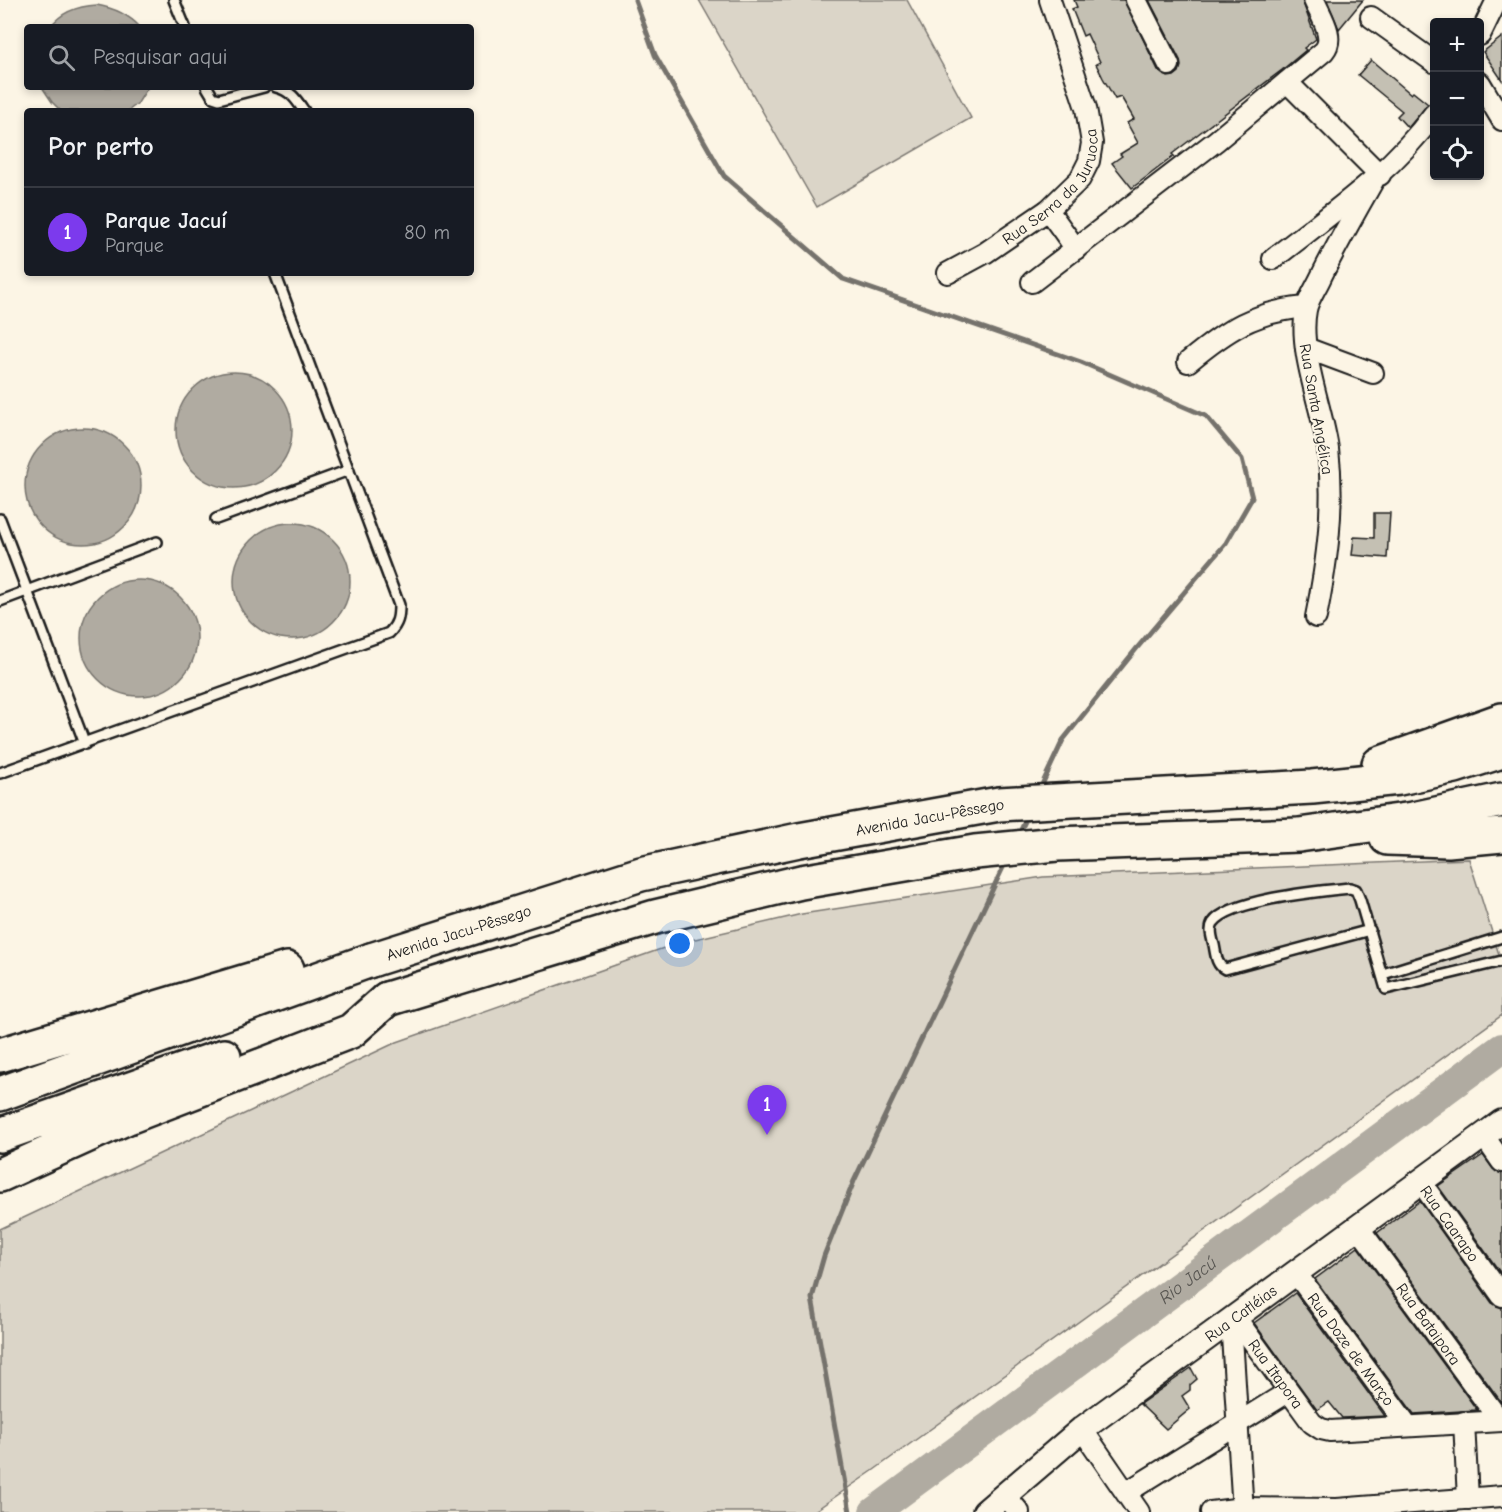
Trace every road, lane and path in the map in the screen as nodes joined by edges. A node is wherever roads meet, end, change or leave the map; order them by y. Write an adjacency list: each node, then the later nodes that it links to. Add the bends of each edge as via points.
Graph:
1 (174, 0): 7 (lane)
2 (1050, 0): 20 (street, Rua Serra da Juruoca, via 1086,108 1092,143 1080,179)
3 (1136, 0): 10 (street)
4 (1314, 0): 11 (street, via 1327,31 1328,46)
5 (1497, 0): 8 (street)
6 (1371, 17): 9 (street)
7 (184, 24)
8 (1484, 25)
9 (1430, 59)
10 (1169, 65)
11 (1287, 82): 19 (street); 21 (street)
12 (209, 90): 13 (lane, via 219,99)
13 (253, 90)
14 (287, 90): 16 (lane)
15 (1484, 91): 18 (street)
16 (302, 108)
17 (1430, 119): 19 (street)
18 (1502, 120)
19 (1376, 178): 22 (street); 26 (street, Rua Santa Angélica)
20 (1048, 210): 21 (street); 23 (street, Rua Serra da Juruoca)
21 (1076, 249): 25 (street)
22 (1273, 258)
23 (948, 273)
24 (276, 276): 30 (lane)
25 (1032, 282)
26 (1306, 307): 27 (street, Rua Santa Angélica); 28 (street, via 1282,309 1246,321 1212,341)
27 (1306, 348): 29 (street); 36 (street, Rua Santa Angélica, via 1328,450 1332,497)
28 (1188, 362)
29 (1373, 373)
30 (349, 470): 32 (lane); 38 (lane, via 399,605 396,626 389,633)
31 (0, 519): 34 (lane)
32 (216, 519)
33 (157, 542): 34 (lane)
34 (27, 591): 35 (lane); 38 (lane)
35 (0, 601)
36 (1316, 617)
37 (1502, 720): 41 (highway)
38 (85, 744): 40 (lane)
39 (1502, 752): 41 (highway, Avenida Jacu-Pêssego, via 1399,778)
40 (0, 774)
41 (1312, 787): 47 (highway, Avenida Jacu-Pêssego, via 999,804 799,840 641,874)
42 (1502, 800): 43 (highway, via 1413,819)
43 (1299, 835): 44 (highway, via 1448,840); 50 (highway, via 1057,844 975,852 801,882 655,917)
44 (1502, 835)
45 (1370, 930): 45 (lane, via 1358,894 1350,888 1244,906 1220,917 1211,929 1217,959 1225,969); 49 (lane)
46 (1502, 937): 49 (lane)
47 (371, 960): 51 (highway, via 336,957 278,971); 52 (highway, Avenida Jacu-Pêssego)
48 (1502, 961): 49 (lane, via 1386,988)
49 (1383, 974)
50 (387, 999): 54 (highway); 56 (highway, via 351,1031 128,1117)
51 (0, 1054)
52 (0, 1094)
53 (1492, 1128): 55 (street); 57 (street, Rua Catléias)
54 (0, 1135)
55 (1502, 1162)
56 (0, 1175)
57 (1420, 1181): 58 (street, Rua Catléias); 60 (street, Rua Caarapo)
58 (1358, 1227): 59 (street, Rua Catléias); 64 (street, Rua Bataipora)
59 (1296, 1273): 61 (street, Rua Catléias); 66 (street, Rua Doze de Março)
60 (1502, 1296)
61 (1233, 1319): 62 (street, Rua Itapora); 63 (street); 67 (street, Rua Catléias)
62 (1288, 1392): 63 (street); 66 (street, Rua Itapora, via 1321,1430)
63 (1239, 1421): 68 (street); 73 (street)
64 (1501, 1421): 65 (street)
65 (1464, 1422): 66 (street); 69 (street)
66 (1407, 1425)
67 (1082, 1429): 68 (street); 71 (street, Rua Catléias)
68 (1127, 1492): 76 (street)
69 (1468, 1498): 70 (street); 72 (street)
70 (1495, 1502)
71 (1012, 1503): 75 (street, Rua Catléias)
72 (1414, 1508): 74 (street)
73 (1243, 1510): 74 (street); 77 (street)
74 (1337, 1510)
75 (985, 1512)
76 (1139, 1512)
77 (1210, 1512)

